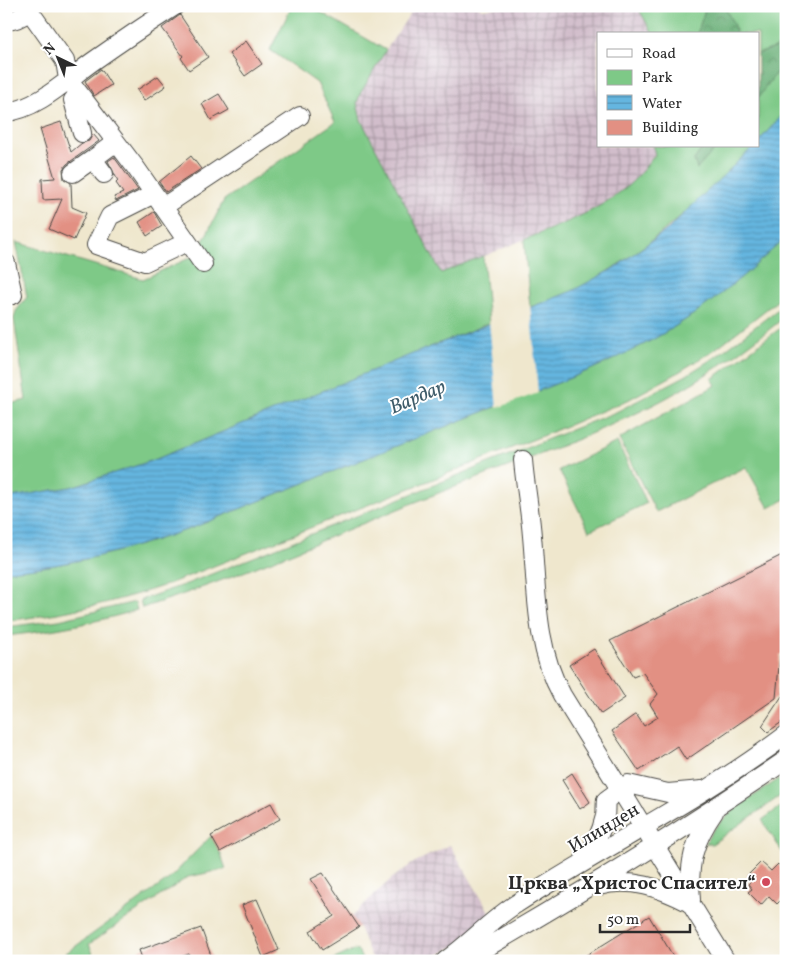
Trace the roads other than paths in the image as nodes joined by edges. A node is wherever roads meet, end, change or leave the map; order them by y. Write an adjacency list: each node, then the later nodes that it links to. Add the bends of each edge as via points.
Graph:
1 (175, 6): 5 (street)
2 (28, 9): 3 (street, via 17,19); 4 (street)
3 (6, 21)
4 (54, 47): 5 (street, via 65,61); 7 (street, via 57,62 54,74 43,92)
5 (68, 79): 6 (street); 7 (street)
6 (80, 102): 7 (street, via 63,98); 10 (street); 11 (street)
7 (30, 104): 8 (street)
8 (6, 112)
9 (300, 116): 15 (street)
10 (82, 133)
11 (116, 142): 12 (street); 15 (street)
12 (93, 159): 13 (street); 14 (street)
13 (73, 173)
14 (104, 174)
15 (159, 200): 16 (street); 16 (street, via 110,216 96,245 145,262)
16 (187, 242): 18 (street)
17 (6, 263): 19 (street)
18 (203, 264)
19 (13, 295)
20 (524, 460): 23 (street, via 538,614 547,660 562,695)
21 (786, 735): 24 (street, Илинден)
22 (786, 760): 25 (street)
23 (621, 789): 24 (street, via 629,784 668,793); 26 (street); 28 (street, via 606,800 597,840)
24 (705, 790): 26 (street, Илинден)
25 (718, 806): 27 (street); 30 (street, via 693,849 689,876)
26 (644, 827): 27 (street); 28 (street, Илинден)
27 (656, 846): 29 (street); 30 (street)
28 (578, 867): 31 (street, Илинден, via 511,908)
29 (581, 892): 30 (street, via 605,884 628,882 648,885); 32 (street)
30 (691, 903): 33 (street)
31 (446, 961)
32 (463, 961)
33 (726, 961)

